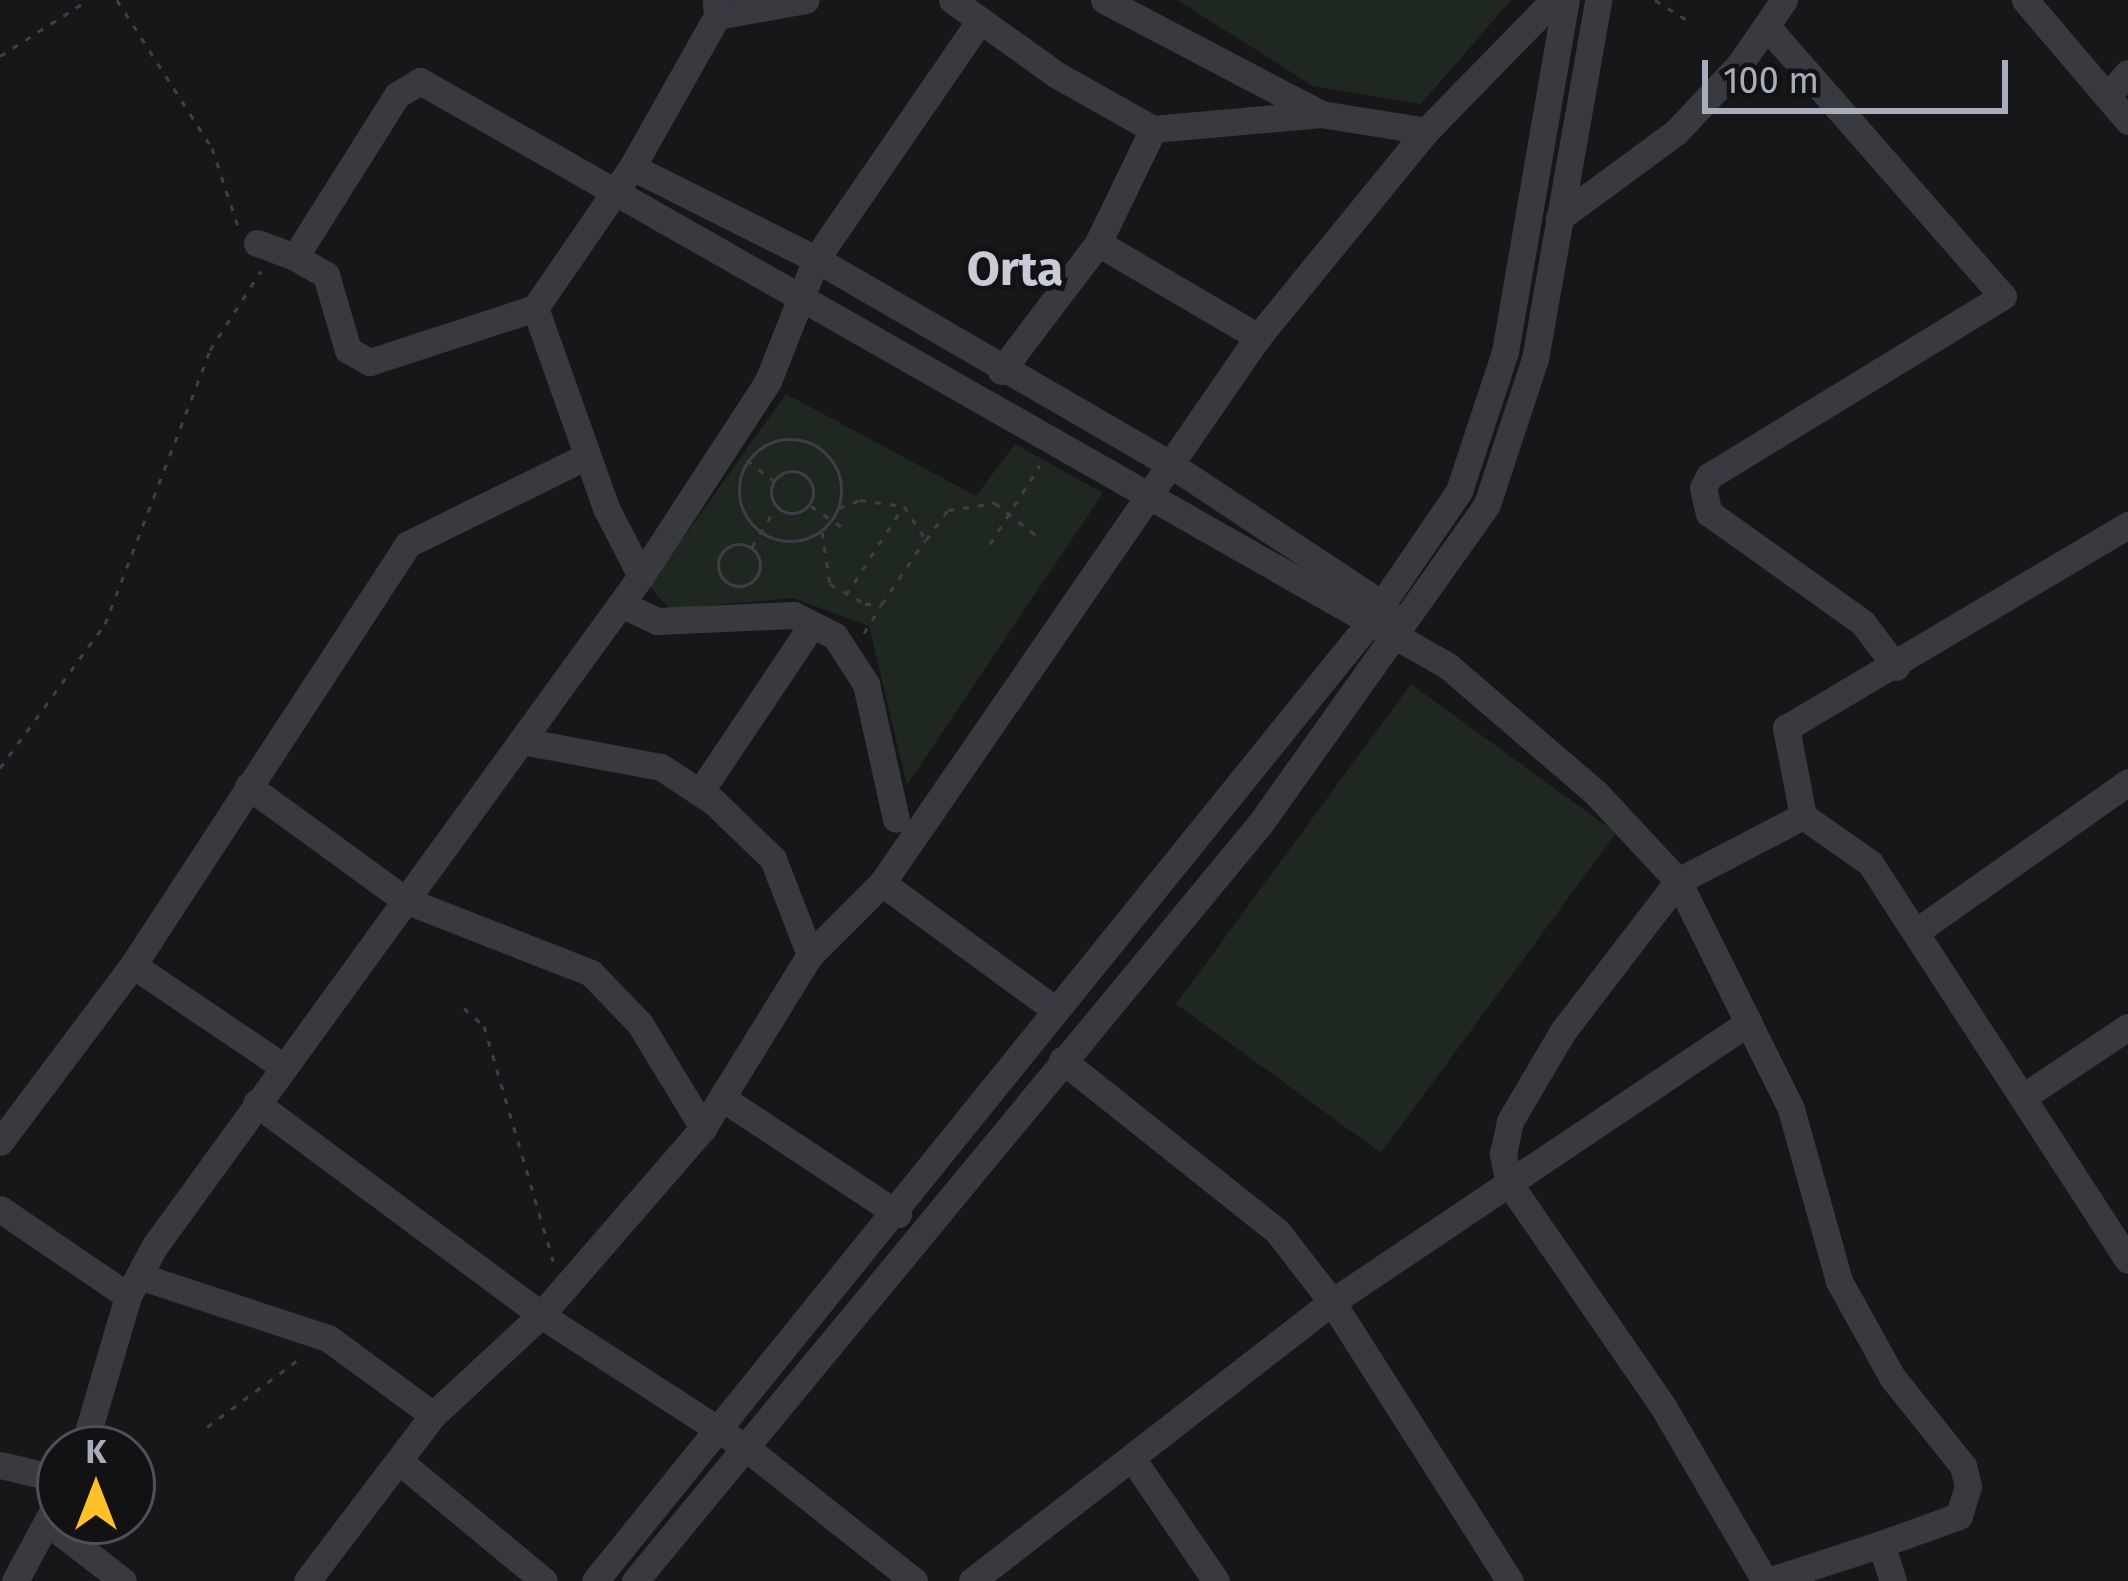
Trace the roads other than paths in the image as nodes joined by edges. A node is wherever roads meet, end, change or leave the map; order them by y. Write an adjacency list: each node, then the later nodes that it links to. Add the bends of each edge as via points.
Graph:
1 (806, 0): 9 (street)
2 (952, 0): 10 (street)
3 (1104, 0): 14 (street)
4 (1554, 0): 17 (street)
5 (1566, 0): 34 (street, via 1505,352 1459,490)
6 (1598, 0): 19 (street)
7 (1784, 0): 11 (street)
8 (2024, 0): 13 (street)
9 (716, 8): 18 (street)
10 (980, 20): 16 (street, via 1057,76); 22 (street)
11 (1768, 28): 19 (street, via 1676,132); 37 (street, via 2003,296 1709,476 1702,488 1709,513 1863,623)
12 (2128, 73): 13 (street)
13 (2107, 96): 15 (street)
14 (1321, 114): 16 (street); 17 (street)
15 (2128, 121)
16 (1153, 128): 21 (street)
17 (1426, 130): 26 (street)
18 (624, 177): 22 (street); 23 (street, via 420,81 397,95); 24 (street); 25 (street)
19 (1559, 218): 36 (street, via 1535,359 1486,504)
20 (256, 243): 23 (street)
21 (1098, 243): 26 (street); 27 (street)
22 (816, 259): 24 (street); 27 (street)
23 (303, 262): 25 (street, via 326,275 348,350 370,362)
24 (798, 292): 30 (street); 32 (street, via 768,381)
25 (535, 308): 28 (street)
26 (1258, 337): 29 (street)
27 (1000, 371): 29 (street)
28 (587, 456): 32 (street); 40 (street, via 408,544)
29 (1173, 466): 30 (street); 34 (street)
30 (1154, 494): 34 (street); 45 (street)
31 (2128, 525): 37 (street)
32 (641, 576): 33 (street)
33 (620, 604): 35 (street, via 657,621 747,611); 38 (street)
34 (1376, 614): 36 (street); 50 (street)
35 (812, 625): 41 (street); 43 (street, via 851,653 866,684)
36 (1402, 633): 44 (street, via 1597,793); 53 (street, via 1259,824)
37 (1896, 668): 42 (street, via 1786,728)
38 (522, 741): 41 (street, via 662,767); 46 (street)
39 (2128, 782): 47 (street)
40 (248, 787): 46 (street); 49 (street)
41 (700, 792): 48 (street, via 773,859)
42 (1803, 816): 44 (street); 47 (street, via 1870,863)
43 (896, 820)
44 (1678, 881): 51 (street); 60 (street, via 1563,1030 1510,1121 1503,1154)
45 (882, 883): 48 (street); 50 (street)
46 (405, 900): 54 (street); 58 (street, via 591,973 640,1024)
47 (1917, 931): 55 (street)
48 (810, 955): 56 (street)
49 (133, 965): 54 (street); 59 (street)
50 (1054, 1009): 62 (street)
51 (1749, 1022): 60 (street); 76 (street, via 1791,1109 1839,1281 1892,1378 1963,1466 1968,1486 1959,1516)
52 (2128, 1027): 55 (street)
53 (1062, 1060): 65 (street, via 1277,1231); 70 (street)
54 (282, 1066): 57 (street)
55 (2024, 1097): 63 (street)
56 (722, 1098): 58 (street); 62 (street)
57 (256, 1103): 64 (street); 66 (street)
58 (704, 1127): 66 (street)
59 (0, 1142)
60 (1509, 1183): 65 (street); 88 (street, via 1662,1406)
61 (0, 1209): 64 (street)
62 (898, 1214): 69 (street)
63 (2128, 1260)
64 (134, 1286): 67 (street, via 328,1338); 68 (street)
65 (1332, 1302): 71 (street); 87 (street)
66 (542, 1315): 67 (street); 69 (street)
67 (433, 1415): 72 (street)
68 (91, 1425)
69 (721, 1430): 70 (street); 82 (street)
70 (746, 1447): 83 (street); 84 (street)
71 (1132, 1458): 85 (street); 86 (street)
72 (399, 1461): 80 (street); 81 (street)
73 (0, 1466): 74 (street)
74 (36, 1474)
75 (36, 1542): 78 (street)
76 (1881, 1544): 88 (street); 89 (street)
77 (88, 1545): 79 (street)
78 (15, 1581)
79 (123, 1581)
80 (308, 1581)
81 (544, 1581)
82 (595, 1581)
83 (634, 1581)
84 (914, 1581)
85 (972, 1581)
86 (1216, 1581)
87 (1510, 1581)
88 (1766, 1581)
89 (1893, 1581)

